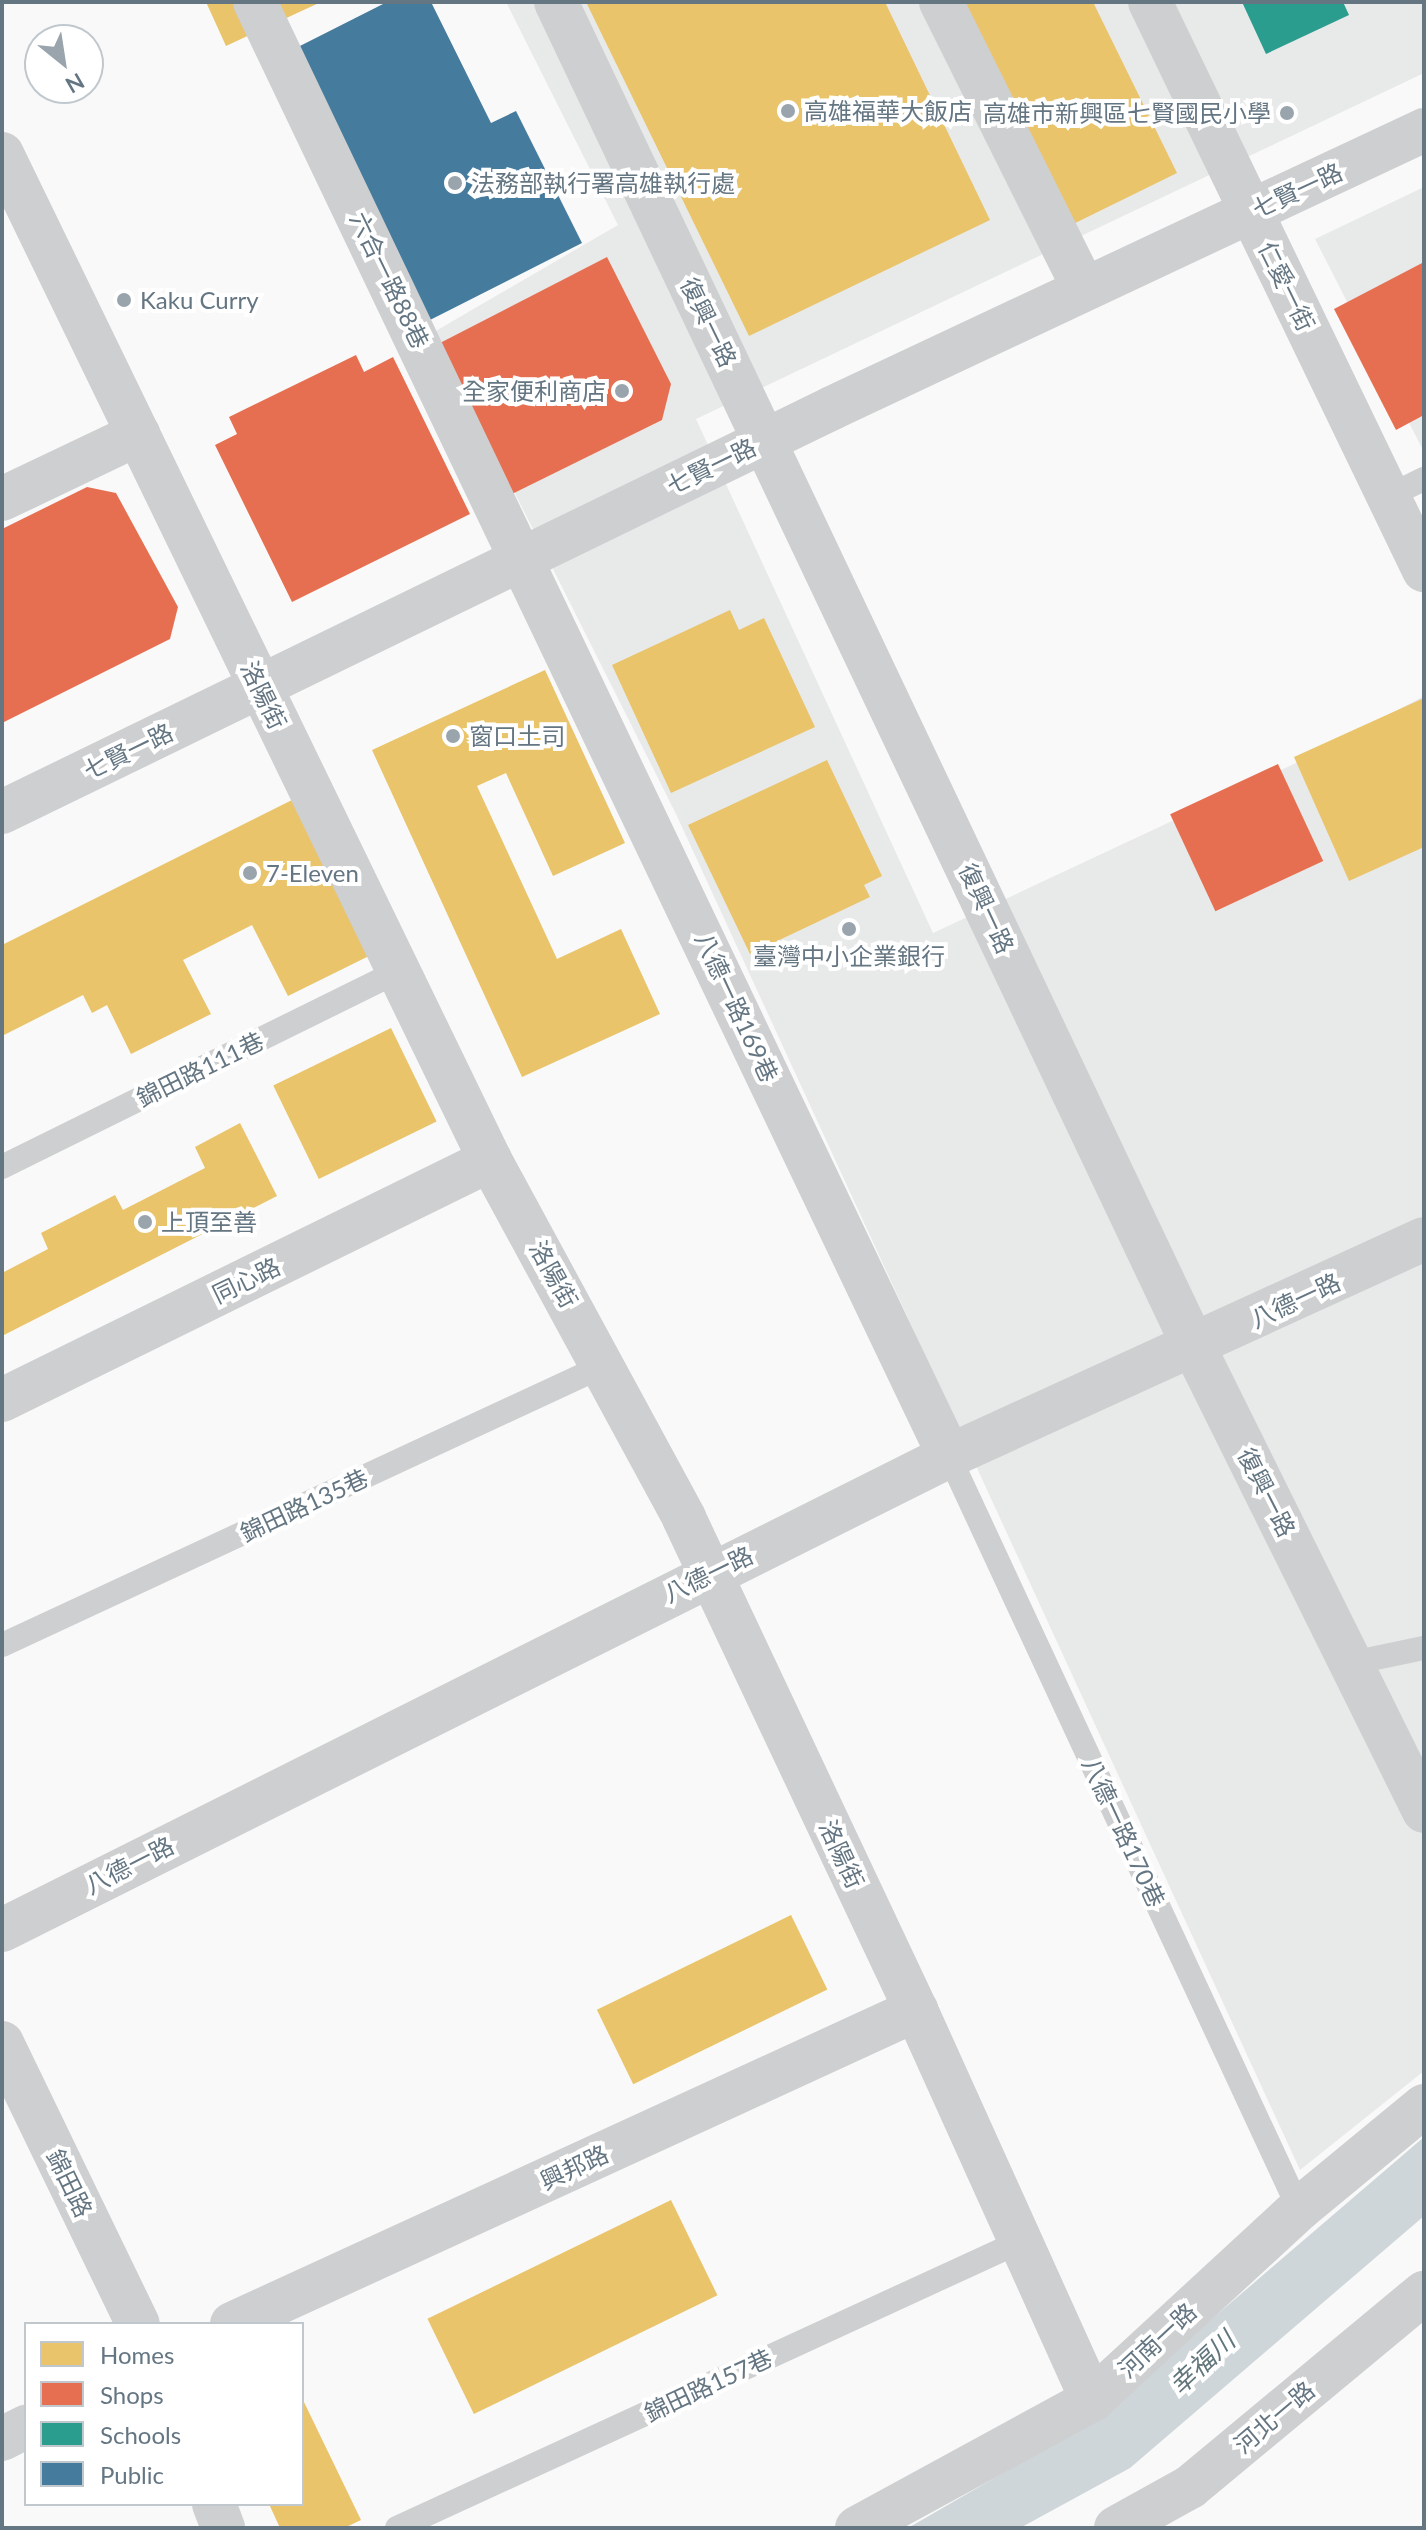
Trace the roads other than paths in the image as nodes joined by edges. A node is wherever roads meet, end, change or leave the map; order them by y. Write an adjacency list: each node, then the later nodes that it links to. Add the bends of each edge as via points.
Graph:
1 (255, 2): 14 (street, 六合一路88巷)
2 (556, 2): 11 (street, 復興一路)
3 (941, 2): 9 (street)
4 (1150, 2): 7 (street, 仁愛一街)
5 (1424, 130): 7 (street, 七賢一路)
6 (2, 154): 8 (street, 洛陽街)
7 (1251, 212): 9 (street, 七賢一路); 12 (street, 仁愛一街)
8 (17, 225): 10 (street, 洛陽街)
9 (1083, 287): 11 (street, 七賢一路)
10 (138, 434): 13 (street); 16 (street, 洛陽街)
11 (766, 439): 14 (street, 七賢一路); 22 (street, 復興一路)
12 (1406, 488): 15 (street, 仁愛一街)
13 (2, 499)
14 (525, 558): 16 (street, 七賢一路); 25 (street, 八德一路169巷)
15 (1424, 570)
16 (260, 686): 17 (street, 七賢一路); 18 (street, 洛陽街)
17 (2, 812)
18 (398, 971): 19 (street, 洛陽街); 20 (lane, 錦田路111巷)
19 (490, 1160): 23 (street, 洛陽街); 24 (street, 同心路)
20 (2, 1167)
21 (1424, 1239): 22 (street, 八德一路)
22 (1193, 1345): 25 (street, 八德一路); 29 (street, 復興一路)
23 (605, 1365): 26 (street, 洛陽街); 27 (lane, 錦田路135巷)
24 (2, 1400)
25 (949, 1456): 26 (street, 八德一路); 35 (lane, 八德一路170巷)
26 (710, 1573): 31 (street, 八德一路); 32 (street, 洛陽街)
27 (2, 1645)
28 (1424, 1648): 29 (lane)
29 (1352, 1663): 30 (street, 復興一路)
30 (1424, 1811)
31 (2, 1930)
32 (916, 2010): 36 (street, 洛陽街); 39 (street, 興邦路)
33 (2, 2043): 38 (street, 錦田路)
34 (1424, 2106): 35 (street, 河南一路)
35 (1299, 2209): 40 (street, 河南一路)
36 (1019, 2242): 40 (street, 洛陽街); 45 (lane, 錦田路157巷)
37 (1424, 2293): 47 (street, 河北一路, via 1190,2487)
38 (137, 2322)
39 (236, 2322)
40 (1092, 2400): 46 (street, 河南一路)
41 (24, 2428): 42 (street)
42 (2, 2439)
43 (215, 2506): 44 (street)
44 (223, 2528)
45 (397, 2528)
46 (857, 2528)
47 (1116, 2528)

